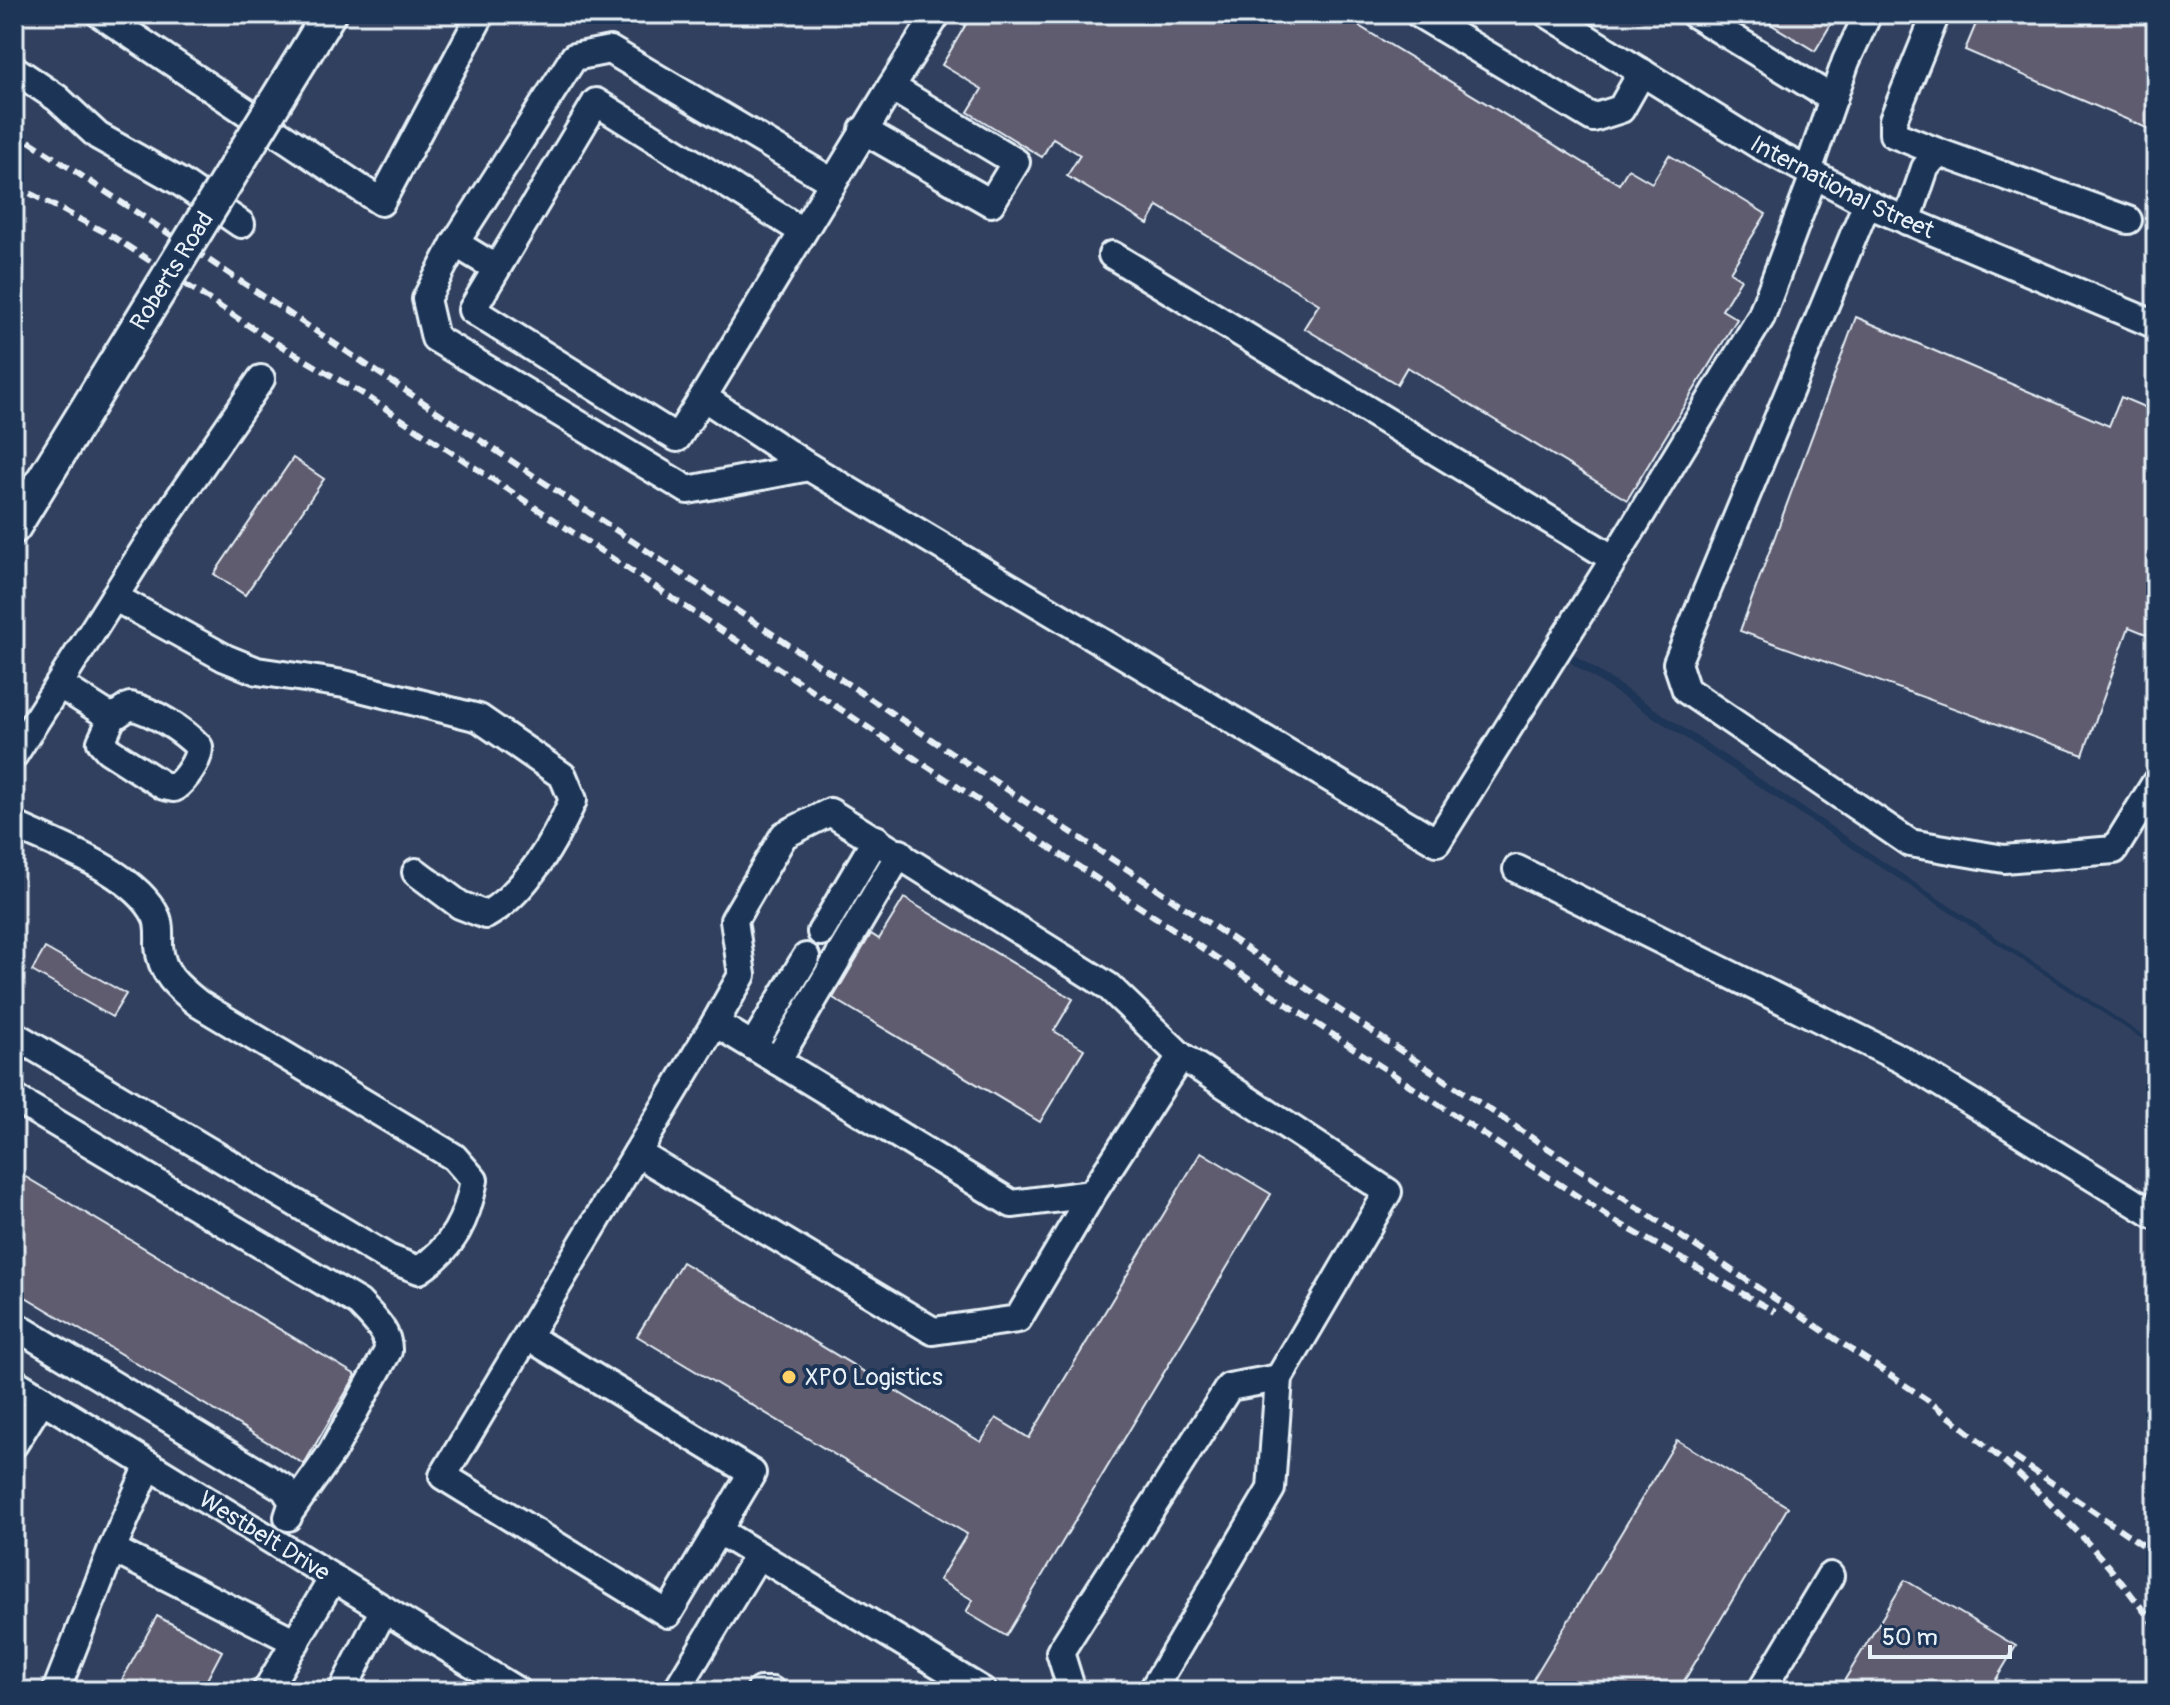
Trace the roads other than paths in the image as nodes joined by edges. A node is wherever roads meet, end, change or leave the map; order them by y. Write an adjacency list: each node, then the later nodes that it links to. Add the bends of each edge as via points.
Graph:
1 (100, 14): 2 (street, via 381,202)
2 (481, 14)
3 (937, 14): 12 (street)
4 (1419, 14): 11 (street, via 1593,118 1621,109)
5 (1548, 14): 11 (street, International Street)
6 (1694, 14): 13 (street)
7 (1868, 14): 13 (street)
8 (1936, 14): 17 (street, via 1893,120 1893,134)
9 (322, 25): 32 (main road, Roberts Road, bridge)
10 (14, 69): 23 (street, via 57,98 98,136)
11 (1642, 72): 18 (street, International Street)
12 (891, 87): 15 (street); 15 (street, via 1016,162 991,203)
13 (1833, 99): 18 (street)
14 (532, 121): 16 (street); 19 (street, via 574,57 610,50); 25 (street)
15 (863, 130): 19 (street)
16 (572, 144): 24 (street, via 596,102); 27 (street)
17 (1938, 152): 21 (street); 22 (street, via 1925,168)
18 (1811, 173): 20 (street, International Street); 33 (street, via 1761,317)
19 (831, 181): 24 (street)
20 (1867, 203): 22 (street, International Street); 38 (street, via 1677,663 1686,690 1910,843 2004,859 2114,850)
21 (2128, 220)
22 (1907, 221): 28 (street, International Street)
23 (241, 224)
24 (802, 231): 30 (street)
25 (455, 243): 27 (street); 31 (street, via 426,299 435,338 688,490)
26 (1112, 255): 33 (street)
27 (496, 268): 30 (street, via 472,310 677,438)
28 (2154, 316)
29 (261, 379): 34 (street)
30 (703, 397): 31 (street)
31 (809, 467): 33 (street, via 1437,842)
32 (14, 527)
33 (1614, 559)
34 (114, 597): 35 (street); 43 (street, via 257,671 344,684 479,718 563,776 573,800 561,827 506,904 486,915 460,905)
35 (60, 685): 36 (street); 37 (street)
36 (112, 718)
37 (14, 755)
38 (2156, 782)
39 (14, 825): 47 (street, via 81,856 142,893 158,919 160,961 173,983 199,1004 454,1157 474,1180 468,1211 440,1256 419,1270 388,1258)
40 (876, 839): 41 (street); 44 (street); 46 (street, via 830,812 784,835 734,920 742,975)
41 (900, 853): 49 (street, via 1108,986); 50 (street)
42 (1517, 869): 54 (street, via 1901,1059)
43 (416, 872)
44 (821, 932)
45 (806, 957): 48 (street)
46 (715, 1023): 48 (street); 52 (street)
47 (14, 1035)
48 (753, 1046): 50 (street)
49 (1181, 1056): 53 (street); 57 (street, via 1388,1192)
50 (777, 1061): 53 (street, via 1012,1204)
51 (14, 1098): 62 (street, via 359,1303 374,1318 388,1351 332,1452)
52 (637, 1153): 53 (street, via 933,1331 1018,1319); 56 (street)
53 (1092, 1194)
54 (2156, 1216)
55 (14, 1325): 62 (street, via 284,1488)
56 (527, 1336): 63 (street, via 752,1473); 63 (street, via 443,1476 668,1614)
57 (1279, 1378): 79 (street, via 1229,1387 1060,1652); 80 (street, via 1271,1489)
58 (14, 1382): 59 (street, Westbelt Drive)
59 (42, 1399): 60 (street); 61 (street, Westbelt Drive)
60 (14, 1444)
61 (149, 1465): 64 (street, Westbelt Drive); 65 (street)
62 (292, 1509): 64 (street)
63 (717, 1530): 66 (street)
64 (273, 1541): 68 (street, Westbelt Drive)
65 (112, 1549): 70 (street); 72 (street)
66 (758, 1555): 71 (street); 78 (street)
67 (1830, 1576): 81 (street)
68 (333, 1578): 69 (street, Westbelt Drive); 70 (street)
69 (384, 1609): 74 (street); 75 (street, Westbelt Drive)
70 (296, 1642): 73 (street)
71 (687, 1687)
72 (56, 1691)
73 (266, 1691)
74 (342, 1691)
75 (517, 1691)
76 (760, 1691): 77 (street)
77 (772, 1691)
78 (983, 1691)
79 (1072, 1691)
80 (1152, 1691)
81 (1761, 1691)

